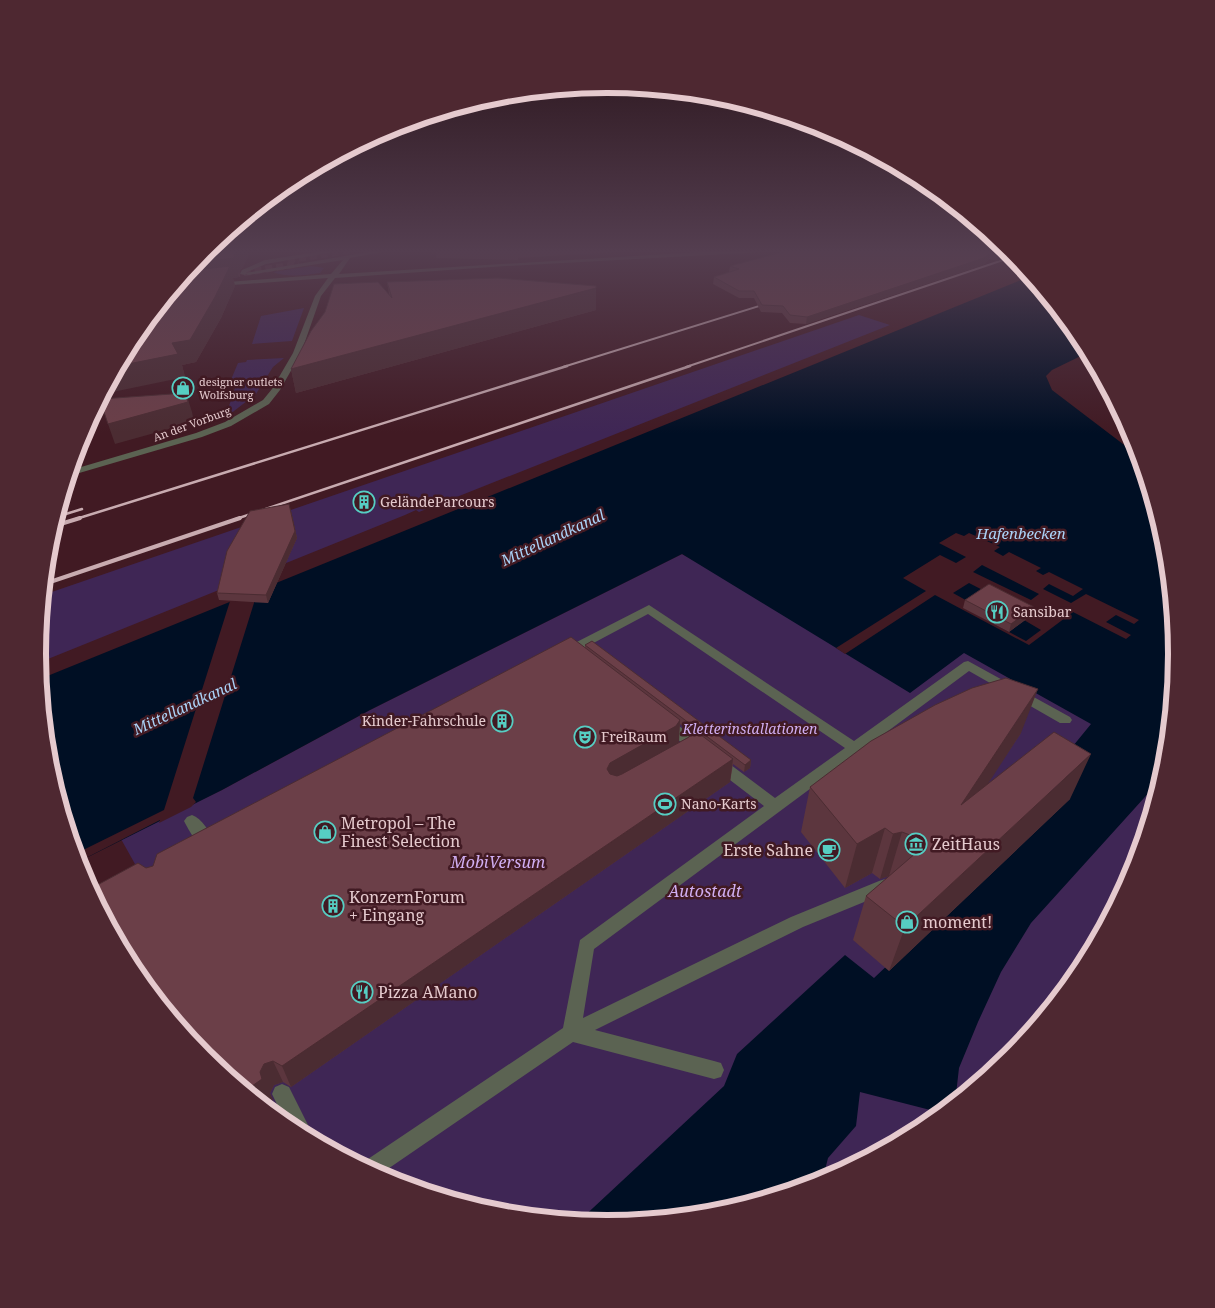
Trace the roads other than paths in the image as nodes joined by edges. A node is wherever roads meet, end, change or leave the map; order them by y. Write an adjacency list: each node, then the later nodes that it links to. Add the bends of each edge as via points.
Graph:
1 (312, 311): 2 (street, An der Vorburg, via 297,353 266,402 228,424 199,435)
2 (77, 471)
3 (571, 650): 4 (street); 5 (street); 9 (street, via 649,609)
4 (554, 659)
5 (583, 659)
6 (656, 716): 8 (street)
7 (1065, 720): 9 (street, via 968,665)
8 (689, 741): 10 (street); 11 (street)
9 (856, 749): 11 (street)
10 (681, 754)
11 (776, 807): 15 (street, via 586,945)
12 (192, 821): 13 (street, via 213,839)
13 (190, 850)
14 (888, 885): 15 (street, via 797,922)
15 (571, 1033): 16 (street); 19 (street)
16 (714, 1070)
17 (282, 1094): 18 (street)
18 (296, 1121)
19 (376, 1165)

